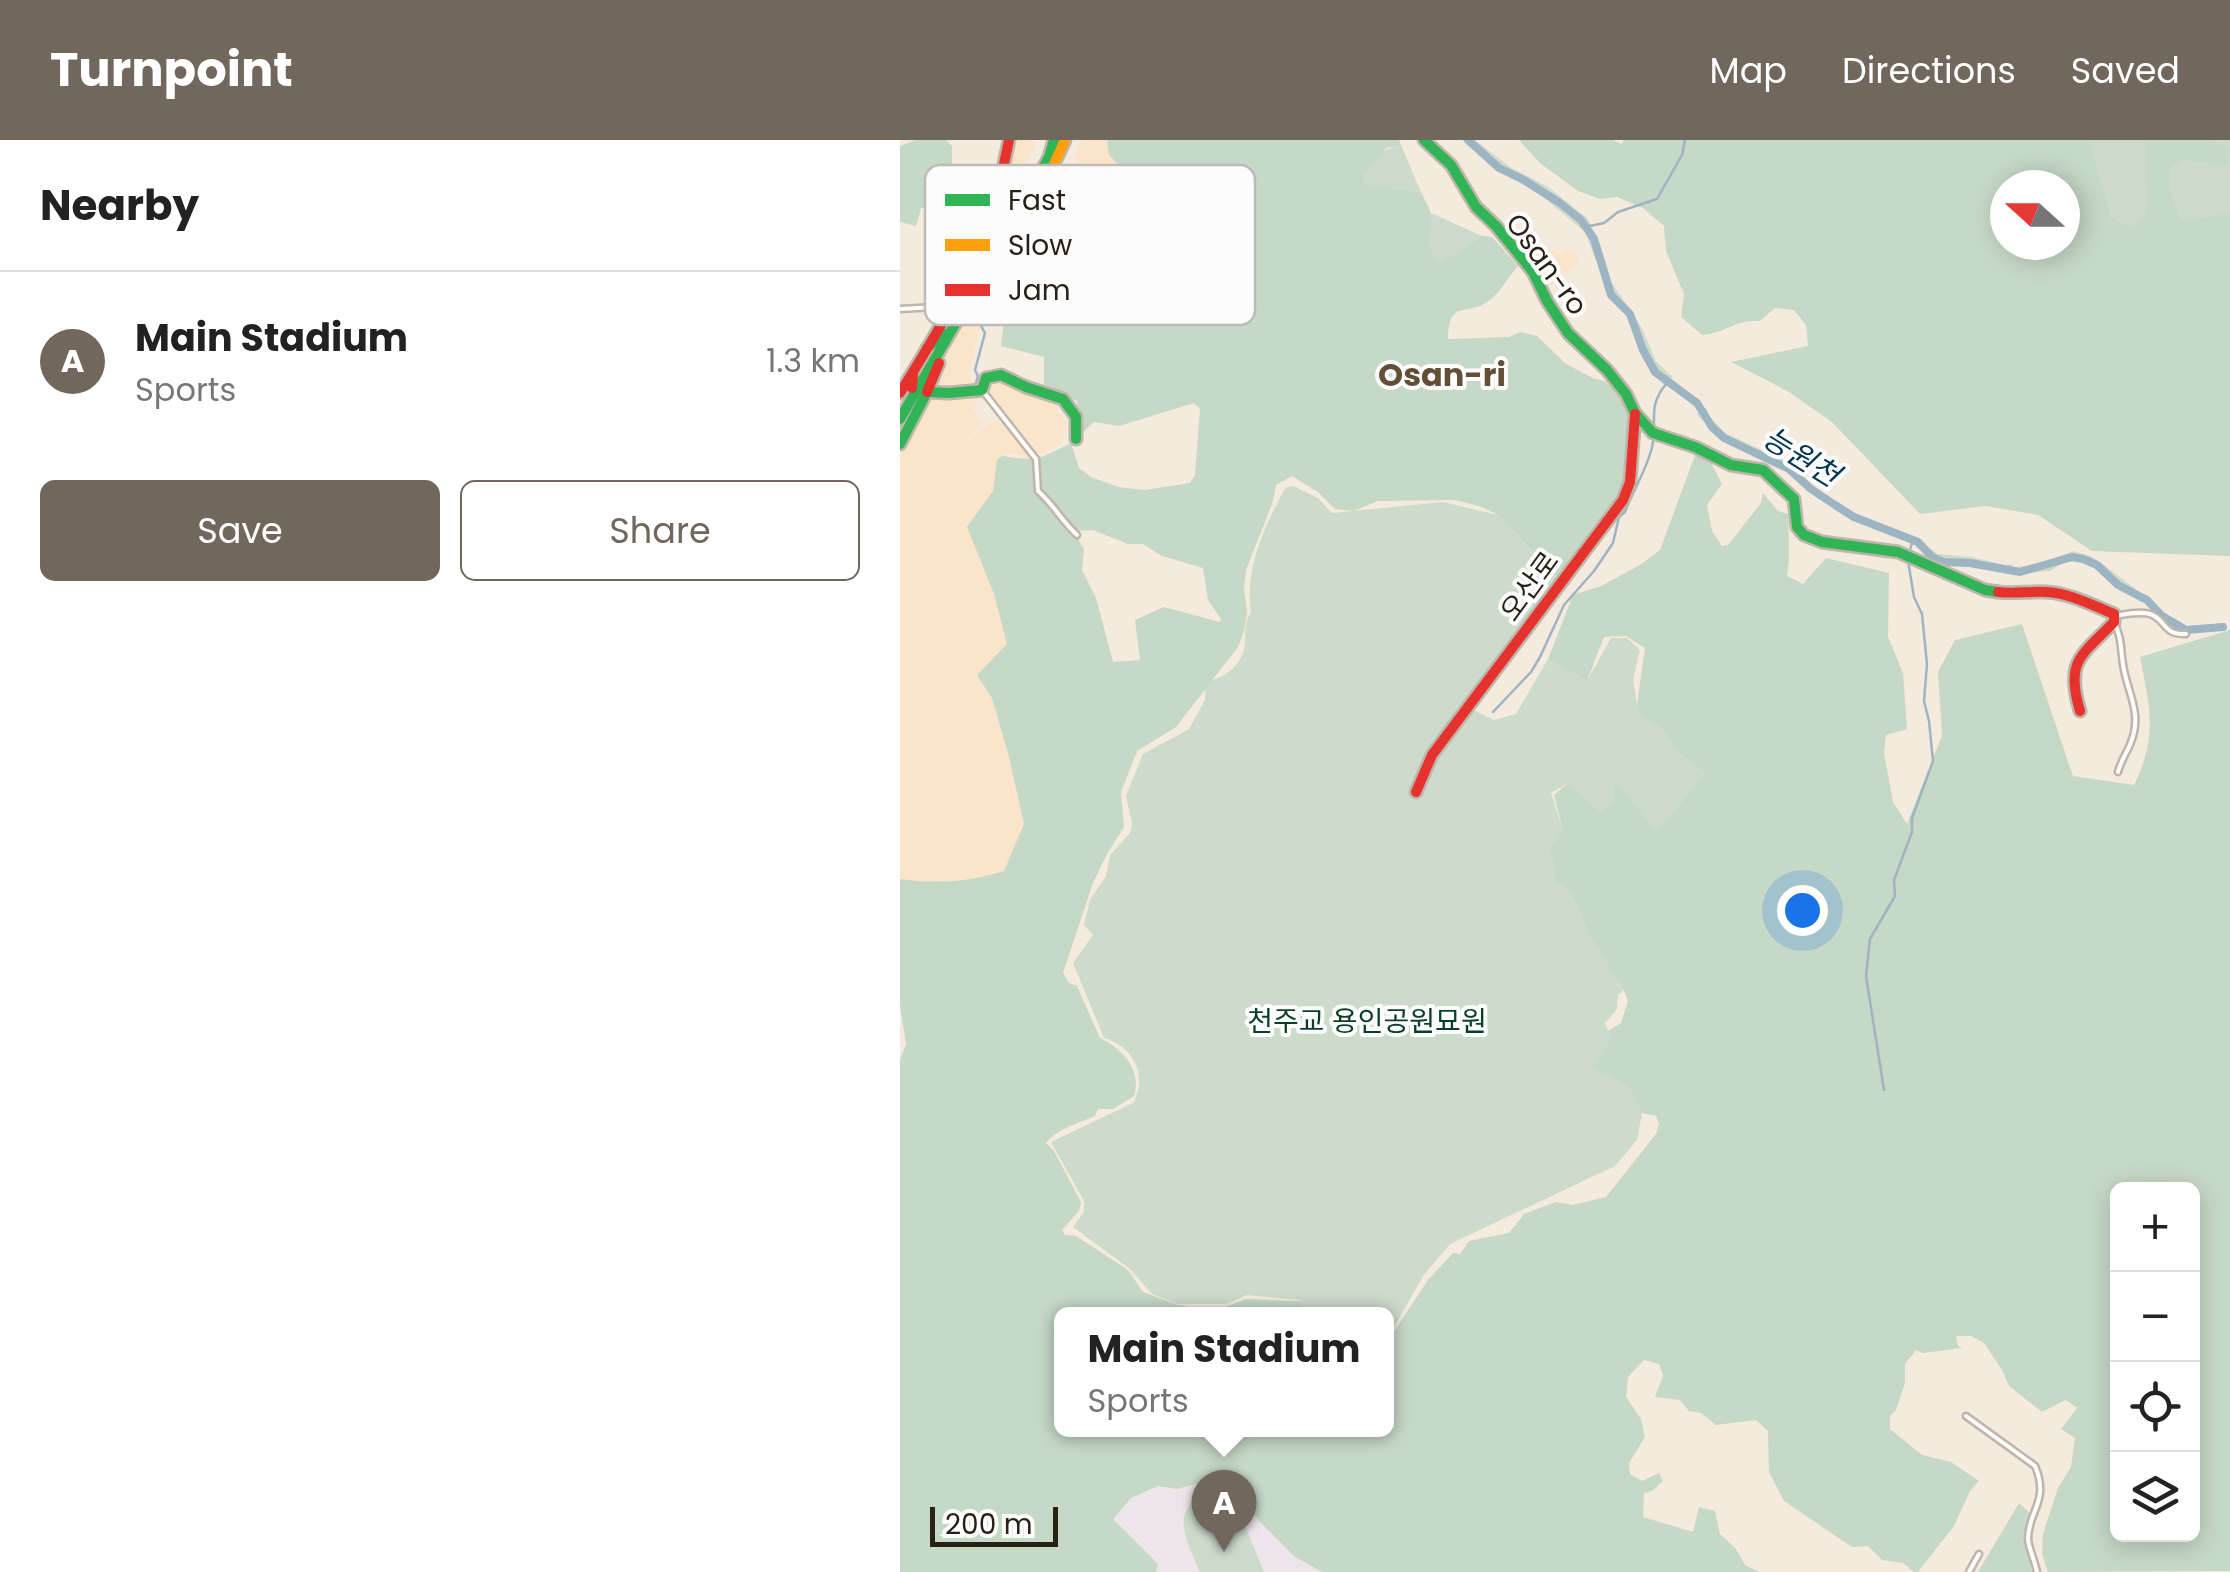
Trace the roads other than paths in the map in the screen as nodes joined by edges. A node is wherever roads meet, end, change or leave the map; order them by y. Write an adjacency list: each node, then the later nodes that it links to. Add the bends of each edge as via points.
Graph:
1 (1009, 140): 5 (main road)
2 (1052, 140): 6 (main road); 7 (main road)
3 (1065, 140): 8 (main road)
4 (1424, 140): 23 (main road, Osan-ro, via 1451,165 1476,207 1532,272 1568,333 1607,370)
5 (1004, 165)
6 (1039, 165)
7 (1044, 165)
8 (1053, 165)
9 (925, 308): 10 (street)
10 (900, 309)
11 (941, 325): 16 (street)
12 (943, 325): 16 (main road)
13 (943, 325): 16 (main road)
14 (955, 325): 24 (main road)
15 (958, 325): 20 (main road)
16 (940, 330): 17 (main road); 18 (main road)
17 (912, 373): 18 (main road); 21 (main road)
18 (912, 388): 22 (main road)
19 (982, 390): 20 (main road); 25 (main road, via 986,378 1001,374 1063,399 1076,417); 27 (street, via 1036,459 1038,491)
20 (927, 392): 26 (main road)
21 (900, 394)
22 (900, 406)
23 (1635, 413): 28 (main road, via 1652,431 1731,465 1764,470 1794,499 1797,527 1812,539 1898,552 1985,590 2074,598); 32 (main road, 오산로, via 1623,500 1432,755)
24 (900, 419)
25 (1076, 439)
26 (900, 444)
27 (1077, 534)
28 (2114, 619): 29 (street, via 2149,614 2164,628); 30 (main road, via 2074,673); 31 (street, via 2136,711)
29 (2186, 634)
30 (2080, 711)
31 (2118, 772)
32 (1416, 792)
33 (1966, 1416): 36 (street, via 2035,1466 2040,1498 2028,1539)
34 (1979, 1554): 35 (street)
35 (1968, 1572)
36 (2037, 1572)

